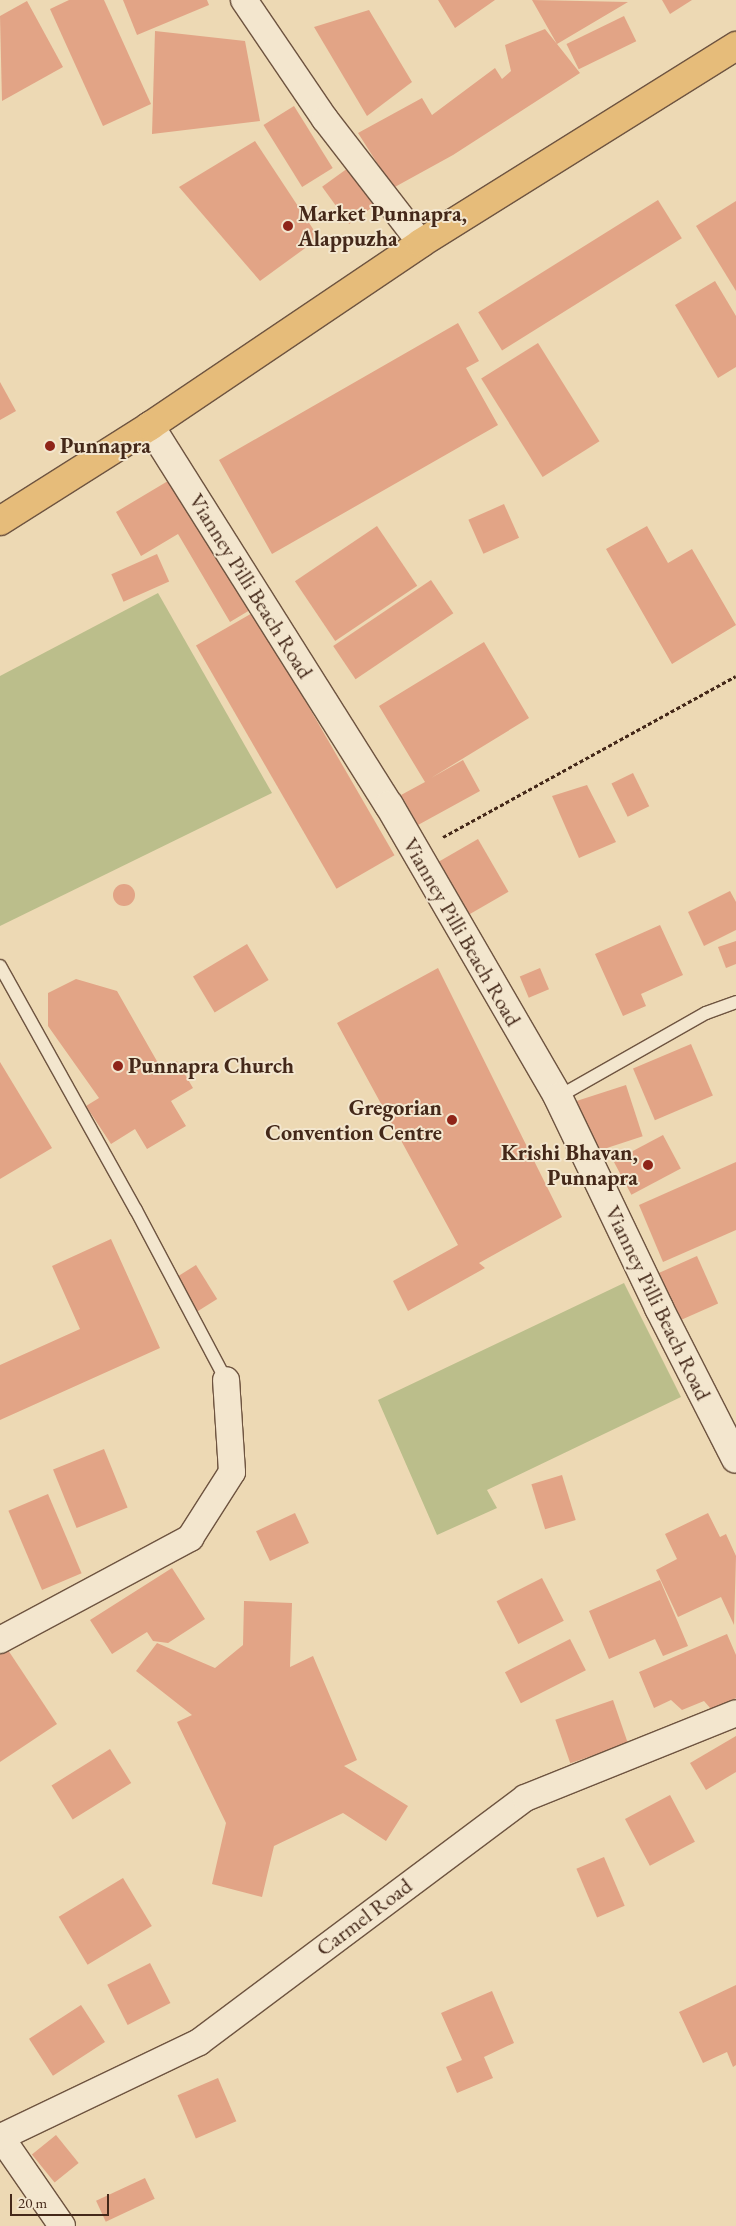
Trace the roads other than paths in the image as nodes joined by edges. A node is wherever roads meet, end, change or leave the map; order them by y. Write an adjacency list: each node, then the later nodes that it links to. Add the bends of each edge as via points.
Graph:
1 (244, 0): 3 (street, via 325,119)
2 (735, 49): 3 (highway)
3 (421, 243): 4 (highway)
4 (150, 426): 5 (highway); 8 (street, Vianney Pilli Beach Road, via 416,852)
5 (0, 521)
6 (0, 966): 9 (lane)
7 (736, 1002): 8 (lane, via 706,1013)
8 (558, 1097): 10 (street, Vianney Pilli Beach Road)
9 (226, 1380): 11 (street, via 232,1472 190,1538)
10 (736, 1459)
11 (0, 1640)
12 (736, 1713): 13 (street, Carmel Road, via 525,1798 199,2042)
13 (0, 2136): 14 (street, Carmel Road)
14 (62, 2226)

